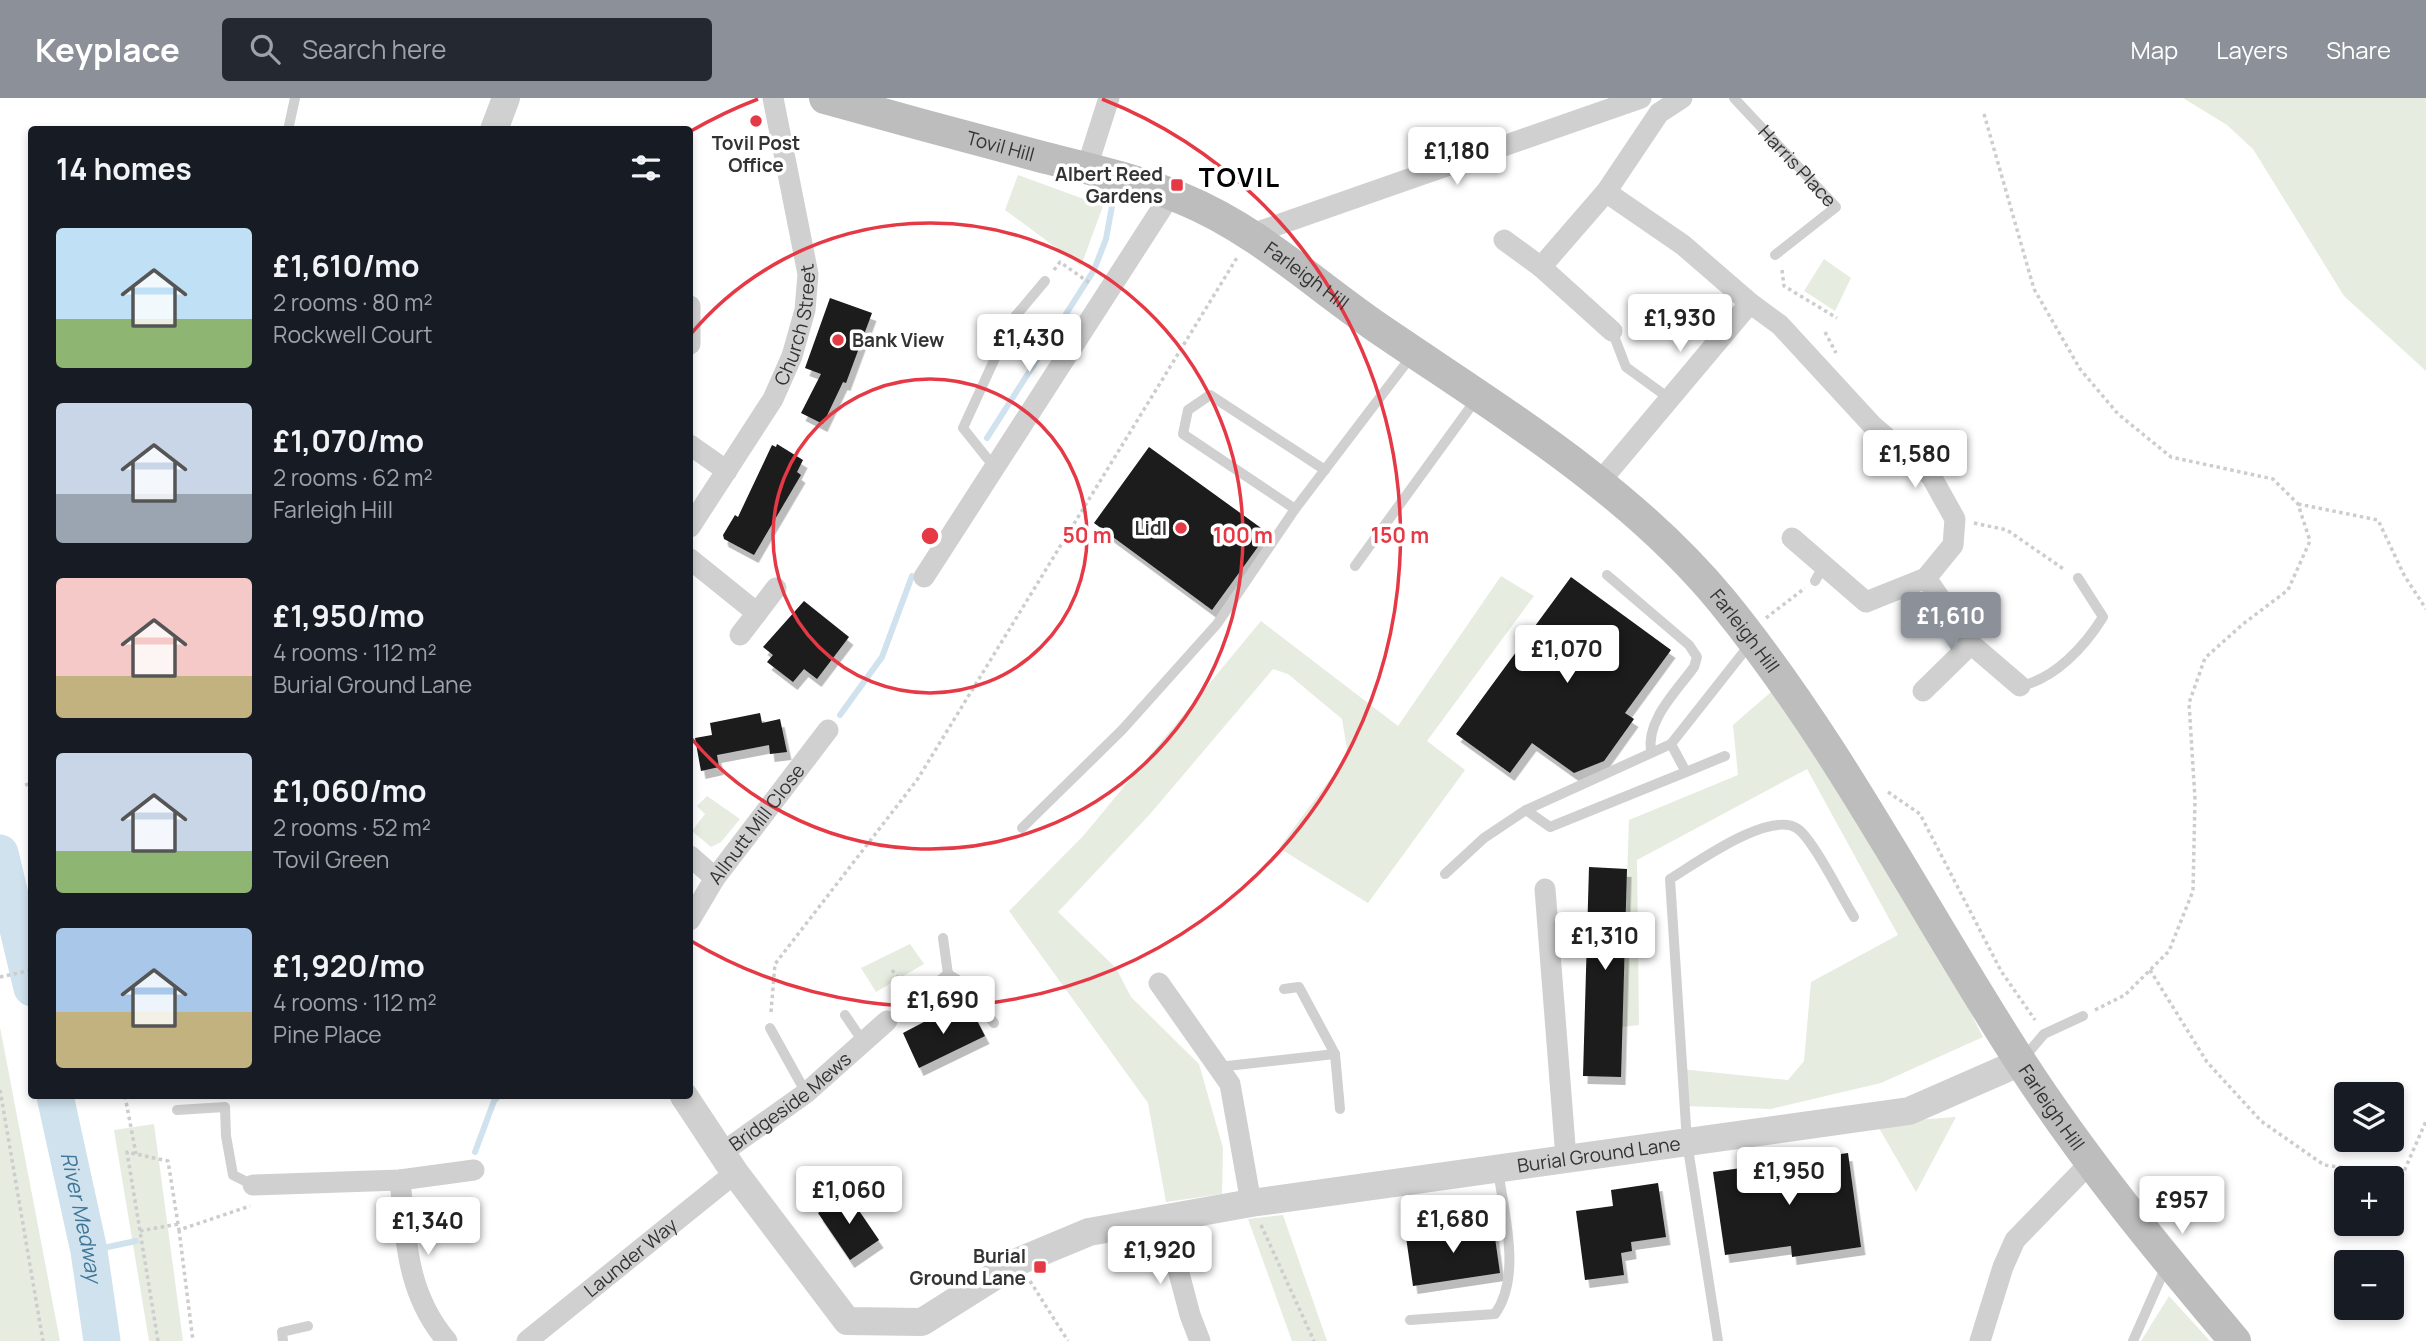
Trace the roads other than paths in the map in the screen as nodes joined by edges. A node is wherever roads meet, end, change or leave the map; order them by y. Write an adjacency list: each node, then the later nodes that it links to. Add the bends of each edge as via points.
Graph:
1 (295, 98): 9 (lane)
2 (506, 98): 10 (street)
3 (773, 98): 27 (street, Church Street, via 808,274 805,310 773,399)
4 (825, 98): 11 (main road, Tovil Hill)
5 (1109, 98): 11 (street)
6 (1641, 98): 14 (street)
7 (1682, 98): 12 (street, via 1659,113)
8 (1734, 98): 16 (lane, Harris Place, via 1836,207)
9 (289, 126)
10 (496, 126)
11 (1087, 167): 13 (main road, Tovil Hill)
12 (1606, 192): 17 (street); 19 (street, via 1683,245)
13 (1171, 194): 14 (main road, Tovil Hill); 25 (street)
14 (1252, 234): 21 (main road, Farleigh Hill)
15 (1504, 240): 17 (street)
16 (1776, 256)
17 (1541, 267): 20 (street)
18 (1045, 281): 25 (lane, via 1013,319 963,428)
19 (1751, 303): 23 (street); 36 (street, via 1780,325 1873,425 1931,476 1955,519 1953,545)
20 (1612, 331): 23 (lane, via 1626,368)
21 (1415, 352): 22 (main road, Farleigh Hill); 26 (lane)
22 (1479, 396): 28 (main road, Farleigh Hill); 33 (lane)
23 (1670, 399): 28 (street)
24 (693, 447): 27 (street)
25 (995, 468): 35 (street)
26 (1325, 470): 29 (lane); 29 (lane, via 1210,395 1188,410 1183,434)
27 (727, 471): 30 (street, Church Street)
28 (1598, 484): 41 (main road, Farleigh Hill, via 1667,539)
29 (1295, 509): 51 (lane, via 1217,624 1122,730)
30 (693, 522)
31 (1792, 538): 36 (street, via 1819,574 1866,602)
32 (693, 561): 39 (street)
33 (1355, 566)
34 (1607, 575): 47 (lane, via 1697,657 1655,722 1649,737)
35 (923, 577)
36 (1926, 578): 42 (street)
37 (2078, 578): 43 (lane, via 2103,617 2089,640 2038,682)
38 (776, 588): 39 (street)
39 (757, 613): 40 (street)
40 (740, 635)
41 (1752, 641): 46 (lane); 69 (main road, Farleigh Hill, via 1857,795)
42 (1971, 644): 43 (street); 44 (street)
43 (2020, 686)
44 (1923, 691)
45 (828, 730): 54 (street, Allnutt Mill Close)
46 (1671, 744): 47 (lane); 49 (lane)
47 (1651, 752): 50 (lane)
48 (1725, 756): 49 (lane)
49 (1686, 772): 50 (lane, via 1550,827)
50 (1526, 810): 53 (lane, via 1483,838)
51 (1022, 828)
52 (693, 859): 54 (street)
53 (1445, 874)
54 (715, 878): 56 (street, Allnutt Mill Close)
55 (1545, 889): 76 (street)
56 (693, 915)
57 (1854, 917): 75 (lane, via 1805,837 1792,826 1741,837 1670,879)
58 (943, 938): 59 (lane)
59 (948, 974): 64 (lane); 65 (lane, via 961,982)
60 (1159, 983): 70 (street)
61 (1283, 989): 68 (lane, via 1299,987)
62 (845, 1015): 67 (lane)
63 (2084, 1016): 69 (lane, via 2044,1034)
64 (887, 1021): 67 (street, Bridgeside Mews)
65 (994, 1023)
66 (770, 1028): 71 (lane)
67 (864, 1043): 71 (street, Bridgeside Mews)
68 (1335, 1054): 70 (lane); 73 (lane)
69 (2021, 1062): 75 (street, Burial Ground Lane, via 1909,1111); 78 (main road, Farleigh Hill)
70 (1218, 1067): 83 (street, via 1230,1084)
71 (806, 1093): 77 (street, Bridgeside Mews)
72 (686, 1099): 77 (street)
73 (1340, 1109)
74 (177, 1110): 82 (lane, via 225,1107 233,1175)
75 (1687, 1142): 76 (street, Burial Ground Lane); 93 (lane)
76 (1566, 1158): 79 (street, Burial Ground Lane)
77 (729, 1162): 88 (street, via 847,1321); 91 (street, Launder Way)
78 (2090, 1163): 85 (main road, Farleigh Hill); 94 (street, via 2015,1240)
79 (1498, 1167): 83 (street, Burial Ground Lane); 86 (lane, via 1509,1252 1506,1299 1495,1314)
80 (474, 1170): 81 (street)
81 (400, 1180): 82 (street); 90 (street, via 408,1267 434,1326)
82 (253, 1185)
83 (1251, 1203): 84 (street, Burial Ground Lane)
84 (1164, 1216): 88 (street, Burial Ground Lane, via 1089,1232 1017,1262); 92 (street)
85 (2168, 1261): 95 (lane); 96 (main road, Farleigh Hill)
86 (1410, 1320)
87 (308, 1326): 89 (lane, via 287,1329 282,1332)
88 (922, 1331)
89 (283, 1341)
90 (447, 1341)
91 (527, 1341)
92 (1200, 1341)
93 (1718, 1341)
94 (1980, 1341)
95 (2133, 1341)
96 (2235, 1341)

